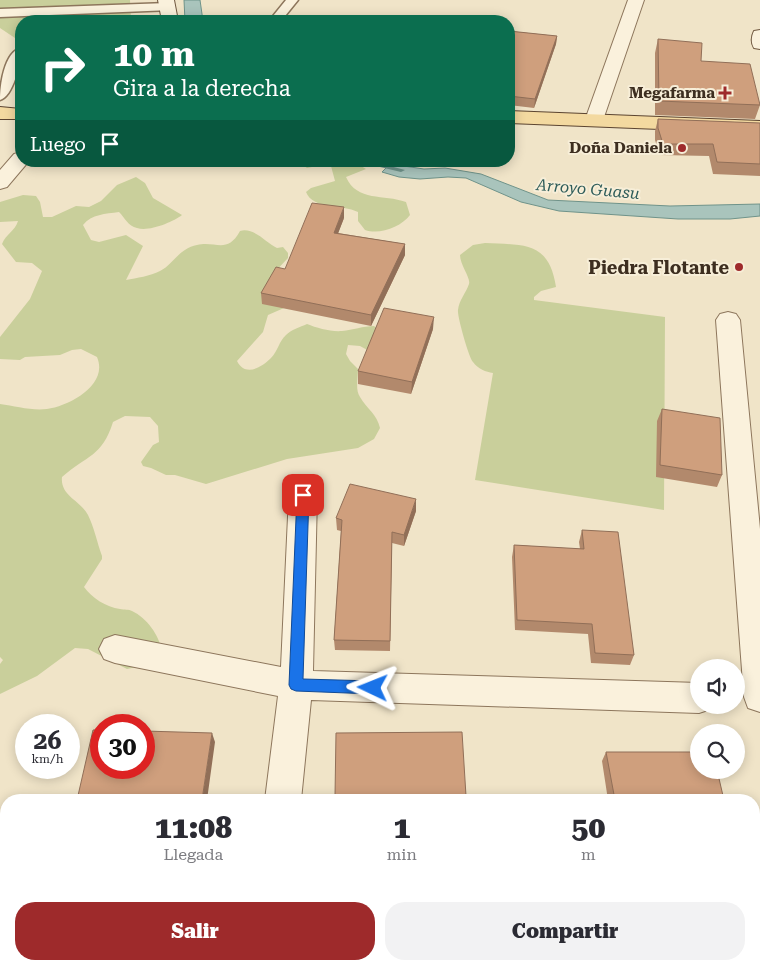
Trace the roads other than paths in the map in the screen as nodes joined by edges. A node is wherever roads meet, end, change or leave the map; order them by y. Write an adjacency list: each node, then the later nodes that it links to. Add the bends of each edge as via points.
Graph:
1 (292, 0): 7 (lane)
2 (636, 0): 15 (street)
3 (168, 10): 6 (lane)
4 (0, 13): 5 (lane)
5 (18, 15)
6 (111, 15)
7 (280, 15)
8 (760, 35): 9 (street)
9 (760, 44)
10 (15, 61): 11 (lane)
11 (0, 96)
12 (0, 113): 13 (main road)
13 (15, 114)
14 (515, 117): 15 (main road)
15 (594, 120): 16 (main road)
16 (760, 127)
17 (15, 165): 18 (street)
18 (0, 183)
19 (728, 320): 24 (street)
20 (303, 495): 22 (street)
21 (115, 649): 22 (street)
22 (296, 685): 23 (street); 26 (street)
23 (690, 698)
24 (760, 699): 25 (street)
25 (745, 700)
26 (284, 794)

